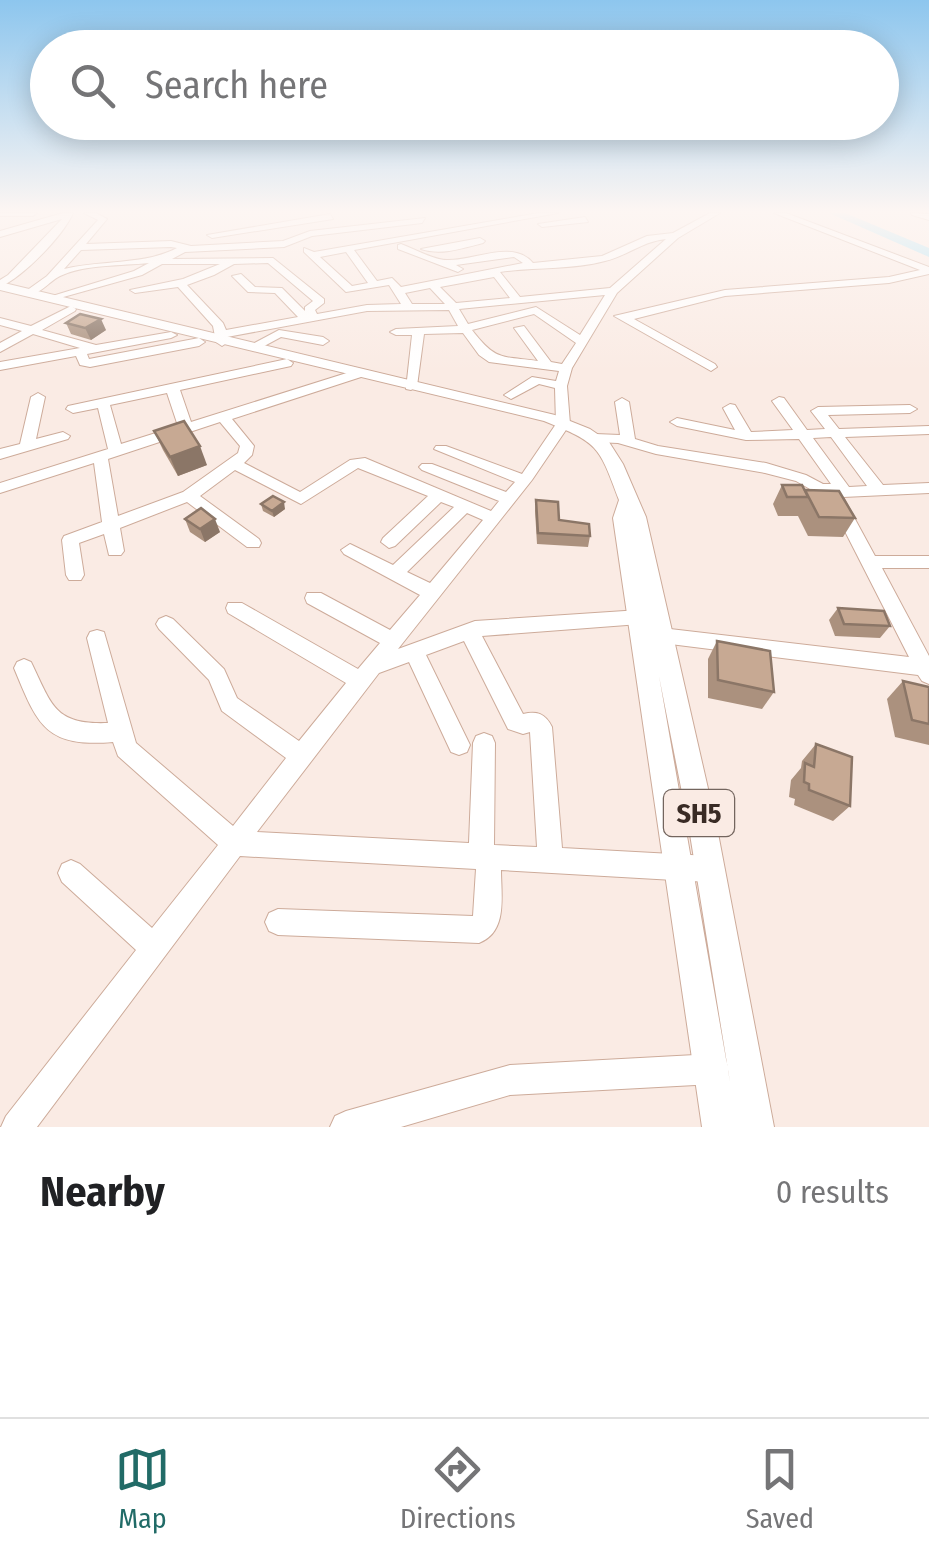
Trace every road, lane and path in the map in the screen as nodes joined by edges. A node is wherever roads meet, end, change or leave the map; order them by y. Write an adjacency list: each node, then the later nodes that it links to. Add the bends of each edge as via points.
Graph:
1 (23, 266): 23 (street)
2 (62, 266): 16 (street)
3 (131, 266): 16 (street); 24 (street); 28 (street)
4 (220, 266): 20 (street)
5 (279, 266): 35 (street, via 320,301)
6 (324, 266): 21 (street, via 350,290)
7 (361, 266): 21 (street)
8 (452, 266): 19 (street)
9 (530, 266): 10 (street); 15 (street)
10 (536, 266)
11 (597, 266): 18 (street)
12 (639, 266): 18 (street)
13 (929, 271): 36 (street, via 726,293)
14 (423, 274): 22 (street)
15 (495, 274): 19 (street); 29 (street)
16 (53, 275): 27 (street)
17 (237, 276): 35 (street, via 252,290 278,290)
18 (627, 276): 26 (street)
19 (470, 278): 22 (street)
20 (182, 284): 24 (street); 44 (street)
21 (374, 285): 25 (street, via 390,280)
22 (436, 285): 25 (street); 31 (street)
23 (0, 287): 27 (main road, SH5); 33 (main road, SH5)
24 (135, 290): 32 (street)
25 (398, 291): 30 (street)
26 (613, 292): 29 (street); 34 (street)
27 (30, 293): 28 (main road, SH5)
28 (53, 299): 44 (main road, SH5)
29 (518, 300): 31 (street)
30 (408, 307): 31 (street); 35 (street)
31 (451, 307): 38 (street)
32 (139, 308)
33 (71, 310): 40 (street); 43 (main road, SH5)
34 (604, 312): 36 (street); 47 (street)
35 (309, 318): 44 (street)
36 (624, 318): 56 (street)
37 (0, 321): 40 (street)
38 (467, 328): 42 (street); 47 (street, via 536,310); 53 (street, via 493,359)
39 (520, 328): 53 (street)
40 (34, 329): 48 (street); 50 (street)
41 (396, 332): 42 (street)
42 (418, 332): 58 (street)
43 (171, 335): 46 (main road, SH5); 50 (street)
44 (223, 338): 49 (main road, SH5)
45 (323, 340): 49 (street, via 276,333)
46 (199, 342): 51 (street, via 90,364); 52 (main road, SH5)
47 (580, 342): 55 (street)
48 (0, 348)
49 (252, 348): 57 (main road, SH5)
50 (98, 349): 51 (street)
51 (80, 353): 54 (street)
52 (287, 362): 57 (main road, SH5); 60 (street)
53 (547, 365): 55 (street)
54 (0, 367)
55 (566, 368): 59 (street)
56 (711, 368)
57 (352, 376): 58 (main road, SH5); 69 (street); 71 (main road, SH5)
58 (411, 386): 71 (main road, SH5)
59 (561, 386): 61 (street, via 537,380); 71 (street)
60 (172, 388): 64 (street); 73 (street)
61 (511, 395)
62 (38, 397): 80 (street)
63 (780, 400): 74 (street)
64 (104, 402): 67 (street); 84 (street)
65 (622, 402): 79 (street)
66 (730, 408): 77 (street)
67 (73, 409)
68 (910, 409): 75 (street, via 819,410)
69 (223, 417): 73 (street); 86 (street, via 247,446)
70 (677, 422): 77 (street)
71 (566, 427): 78 (main road, SH5); 89 (street)
72 (928, 428): 75 (street)
73 (186, 429): 84 (street)
74 (803, 434): 75 (street); 77 (street); 94 (street)
75 (834, 434): 93 (street)
76 (63, 436): 80 (street)
77 (749, 436): 88 (street)
78 (596, 438): 79 (street); 85 (main road, SH5)
79 (628, 441): 82 (street)
80 (27, 446): 83 (street)
81 (442, 449): 89 (street)
82 (656, 450): 85 (street); 88 (street)
83 (0, 454)
84 (108, 454): 91 (street); 99 (street)
85 (609, 454): 112 (main road, SH5, via 626,503 622,518)
86 (235, 464): 95 (street, via 297,498 361,462); 96 (street)
87 (427, 467): 98 (street)
88 (766, 468): 90 (street)
89 (524, 480): 98 (street)
90 (816, 487): 94 (street); 104 (street, via 835,497)
91 (0, 488)
92 (929, 488): 93 (street)
93 (878, 490): 94 (street)
94 (846, 492)
95 (440, 494): 97 (street); 100 (street)
96 (189, 496): 99 (street); 101 (street)
97 (465, 506): 98 (street); 106 (street)
98 (501, 509): 108 (street)
99 (110, 526): 103 (street); 107 (street, via 69,542)
100 (389, 542)
101 (253, 543)
102 (350, 550): 106 (street)
103 (115, 551)
104 (870, 562): 105 (street); 117 (street)
105 (929, 562)
106 (394, 573): 108 (street)
107 (75, 575)
108 (432, 593): 115 (street)
109 (314, 598): 115 (street)
110 (235, 608): 118 (street)
111 (166, 624): 122 (street, via 218,675 229,704)
112 (649, 629): 113 (street, via 515,623); 117 (street); 126 (main road, SH5); 127 (main road, SH5)
113 (469, 631): 115 (street); 125 (street, via 516,722 541,726)
114 (97, 638): 119 (street)
115 (403, 646): 118 (street); 121 (street)
116 (24, 668): 119 (street, via 52,722 94,733)
117 (927, 671)
118 (366, 674): 122 (street)
119 (120, 731): 123 (street, via 131,757)
120 (484, 744): 124 (street)
121 (458, 745)
122 (301, 756): 123 (street)
123 (234, 843): 124 (street); 130 (street)
124 (485, 857): 125 (street); 129 (street, via 487,920 479,930)
125 (550, 859): 126 (street)
126 (680, 868): 127 (street); 131 (main road, SH5)
127 (709, 870): 132 (main road, SH5)
128 (71, 874): 130 (street)
129 (278, 922)
130 (154, 948): 133 (street)
131 (711, 1068): 132 (street); 134 (street, via 510,1080); 135 (main road, SH5)
132 (745, 1073): 136 (main road, SH5)
133 (17, 1127)
134 (346, 1127)
135 (720, 1127)
136 (756, 1127)

